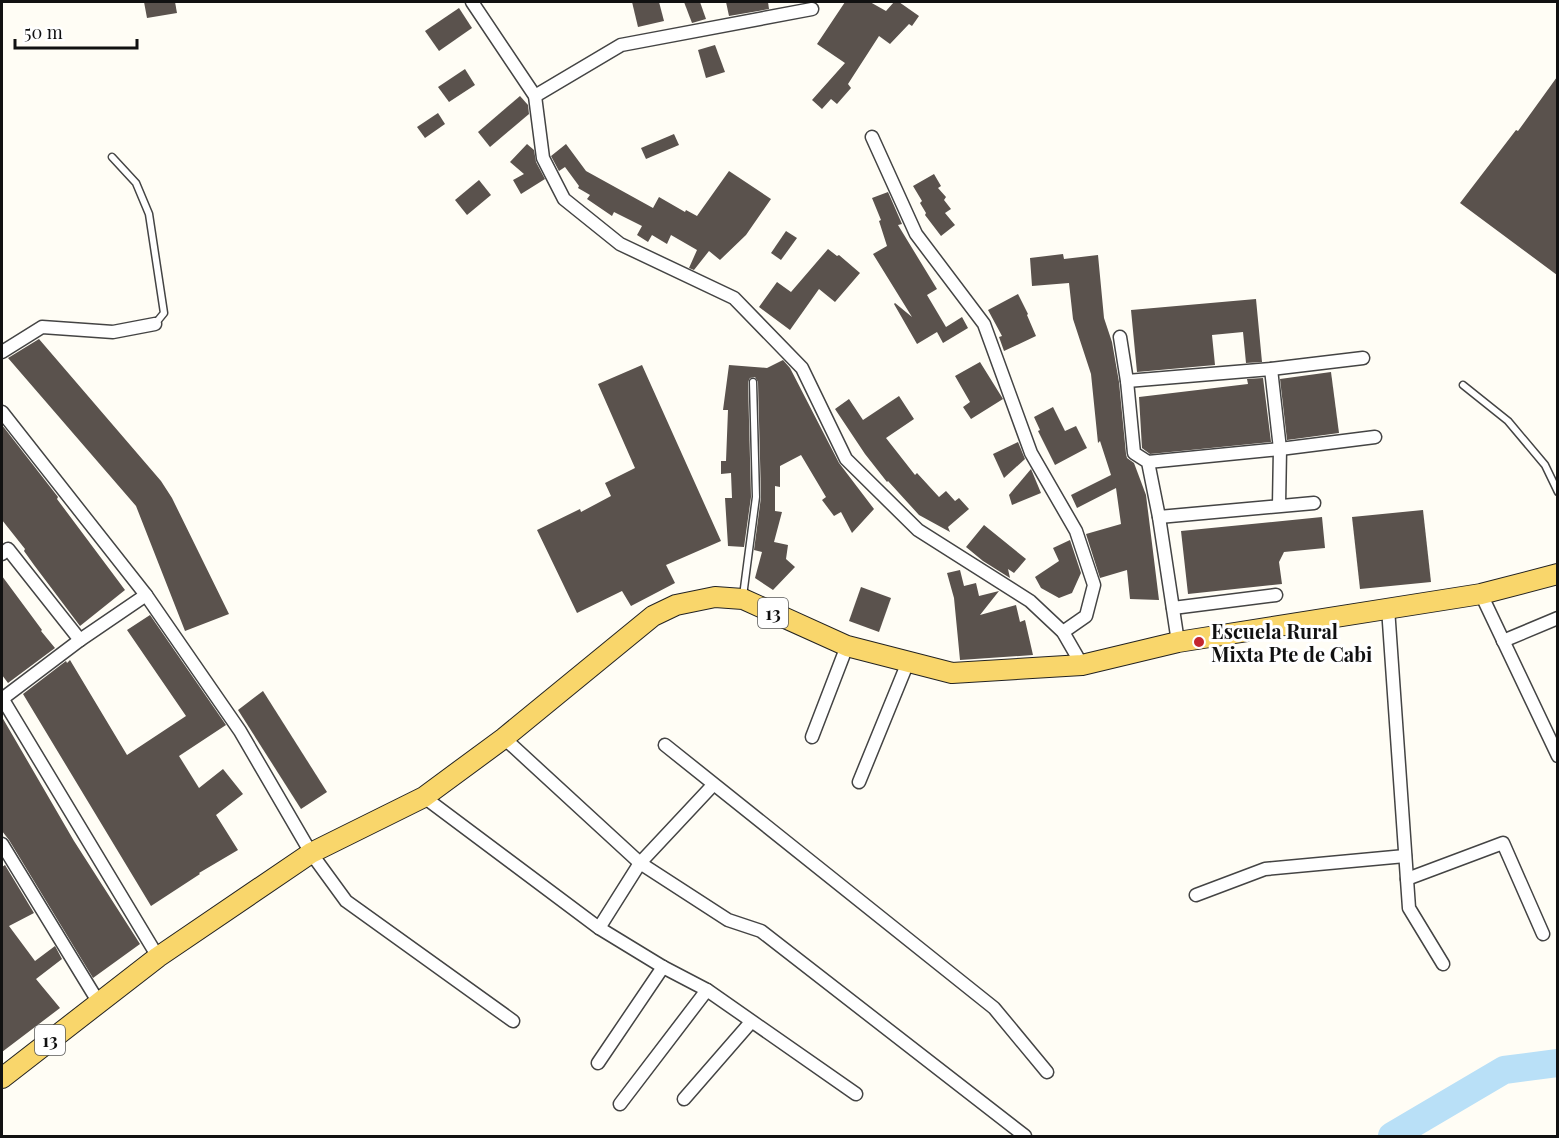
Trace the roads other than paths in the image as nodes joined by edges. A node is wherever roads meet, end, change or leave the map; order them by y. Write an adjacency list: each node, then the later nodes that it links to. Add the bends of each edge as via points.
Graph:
1 (472, 2): 3 (street)
2 (812, 9): 3 (street, via 621,45)
3 (535, 96): 31 (street, via 543,158 564,200 620,244 734,298 802,368 846,459 918,530 1029,601)
4 (872, 136): 31 (street, via 916,234 984,324 1031,453 1077,531 1094,585 1086,616)
5 (112, 158): 6 (lane, via 136,183 149,214 164,313)
6 (156, 324): 8 (street, via 113,332 42,327)
7 (1120, 337): 11 (street)
8 (2, 352)
9 (1363, 358): 10 (street)
10 (1271, 369): 11 (street); 16 (street)
11 (1127, 381): 17 (street, via 1134,453)
12 (753, 382): 27 (lane, via 756,497)
13 (1463, 385): 18 (lane, via 1508,421 1545,465)
14 (2, 412): 25 (street)
15 (1375, 436): 16 (street)
16 (1280, 449): 17 (street); 20 (street)
17 (1148, 462): 21 (street)
18 (1557, 492)
19 (1314, 503): 20 (street)
20 (1279, 505): 21 (street)
21 (1160, 517): 28 (street)
22 (4, 548): 32 (street)
23 (1557, 574): 24 (main road, 13)
24 (1481, 594): 29 (main road, 13); 33 (street)
25 (146, 595): 32 (street); 47 (street, via 240,731)
26 (1276, 595): 28 (street)
27 (743, 599): 35 (main road, 13); 40 (main road, 13, via 715,597 676,605 654,616)
28 (1173, 608): 34 (street)
29 (1388, 608): 34 (main road, 13); 48 (street)
30 (1557, 618): 33 (street)
31 (1063, 632): 37 (street)
32 (80, 640): 38 (street)
33 (1503, 641): 42 (street)
34 (1178, 642): 37 (main road, 13)
35 (847, 646): 36 (main road, 13); 39 (street)
36 (908, 662): 37 (main road, 13, via 952,673); 43 (street)
37 (1082, 666)
38 (2, 699): 54 (street)
39 (812, 737)
40 (504, 738): 45 (main road, 13); 49 (street)
41 (665, 745): 44 (street)
42 (1557, 756)
43 (859, 782)
44 (713, 785): 49 (street); 62 (street, via 994,1008)
45 (424, 797): 47 (main road, 13); 52 (street)
46 (2, 844): 58 (street)
47 (311, 853): 54 (main road, 13); 59 (street, via 346,902)
48 (1405, 856): 50 (street); 51 (street, via 1265,869)
49 (640, 863): 52 (street); 67 (street, via 728,920 761,932)
50 (1407, 879): 53 (street, via 1503,843); 55 (street, via 1409,908)
51 (1196, 896)
52 (600, 927): 56 (street)
53 (1543, 934)
54 (158, 957): 58 (main road, 13)
55 (1443, 964)
56 (663, 967): 57 (street); 61 (street)
57 (707, 990): 60 (street); 66 (street)
58 (99, 1003): 63 (main road, 13)
59 (513, 1020)
60 (751, 1022): 64 (street); 65 (street)
61 (598, 1062)
62 (1047, 1072)
63 (2, 1078)
64 (856, 1094)
65 (684, 1099)
66 (620, 1104)
67 (1025, 1137)

